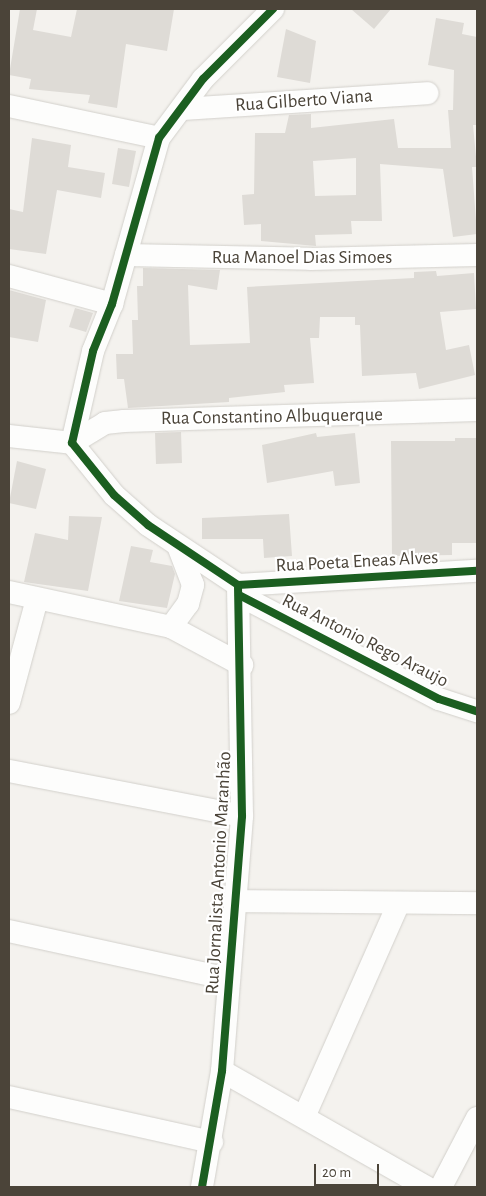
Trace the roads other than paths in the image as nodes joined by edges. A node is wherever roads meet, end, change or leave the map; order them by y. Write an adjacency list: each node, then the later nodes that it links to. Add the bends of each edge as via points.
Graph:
1 (273, 9): 4 (street, via 203,79)
2 (427, 93): 4 (street, Rua Gilberto Viana)
3 (9, 106): 5 (street)
4 (182, 109): 5 (street)
5 (159, 138): 6 (street)
6 (126, 255): 7 (street, Rua Manoel Dias Simoes, via 310,259); 9 (street)
7 (477, 255)
8 (9, 276): 9 (street)
9 (112, 304): 12 (street, via 93,351)
10 (477, 410): 12 (street, Rua Constantino Albuquerque, via 124,421 99,426)
11 (9, 436): 12 (street)
12 (72, 443): 13 (street, via 114,495)
13 (180, 549): 15 (street); 18 (street, via 193,585 188,604)
14 (477, 571): 15 (street, Rua Poeta Eneas Alves)
15 (239, 590): 19 (street, Rua Jornalista Antonio Maranhão); 21 (street, Rua Antonio Rego Araujo, via 439,699)
16 (9, 592): 17 (street)
17 (37, 599): 18 (street); 20 (street)
18 (171, 627): 19 (street)
19 (242, 665): 23 (street, Rua Jornalista Antonio Maranhão)
20 (9, 700)
21 (477, 711)
22 (9, 771): 23 (street)
23 (242, 816): 24 (street, Rua Jornalista Antonio Maranhão)
24 (235, 901): 25 (street); 28 (street, Rua Jornalista Antonio Maranhão)
25 (399, 903): 26 (street); 31 (street)
26 (477, 903)
27 (9, 931): 28 (street)
28 (229, 979): 29 (street, Rua Jornalista Antonio Maranhão)
29 (222, 1071): 31 (street); 33 (street, Rua Jornalista Antonio Maranhão)
30 (9, 1097): 33 (street)
31 (304, 1117): 35 (street)
32 (477, 1118): 36 (street)
33 (212, 1142): 34 (street, Rua Jornalista Antonio Maranhão)
34 (202, 1187)
35 (426, 1187)
36 (441, 1187)

